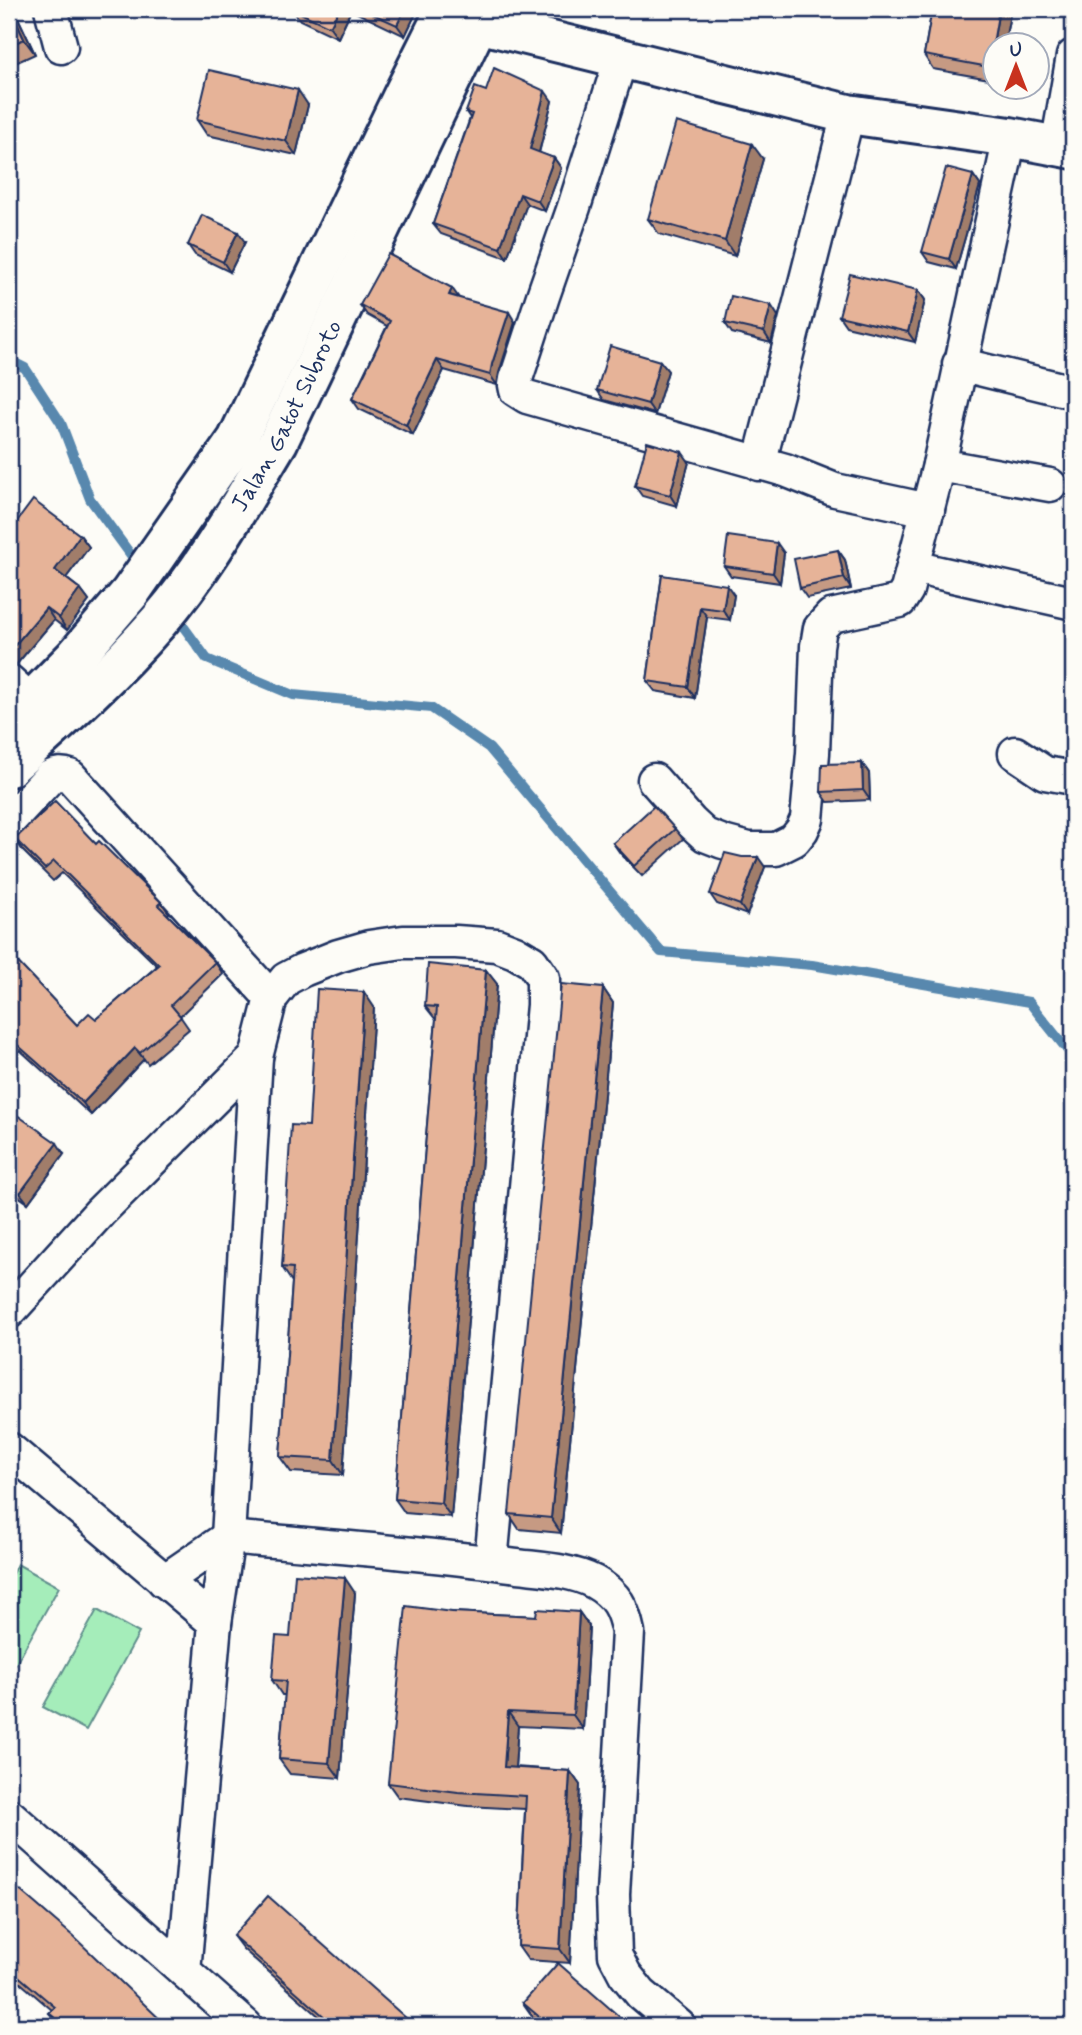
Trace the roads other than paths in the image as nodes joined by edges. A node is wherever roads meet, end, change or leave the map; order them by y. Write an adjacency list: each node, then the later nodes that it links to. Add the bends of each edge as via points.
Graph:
1 (51, 9): 3 (street)
2 (464, 12): 5 (main road); 17 (main road, Jalan Gatot Subroto, via 403,95 237,440 130,593 74,658); 19 (main road, Jalan Gatot Subroto, via 278,442 200,568 160,620 87,696)
3 (61, 47)
4 (1073, 56): 8 (street)
5 (621, 58): 6 (main road); 11 (street, via 516,390 520,395)
6 (848, 114): 7 (main road); 11 (street)
7 (1010, 137): 8 (main road); 9 (street)
8 (1065, 148)
9 (959, 364): 10 (street); 12 (street)
10 (1073, 392)
11 (759, 464): 14 (street, via 835,490)
12 (939, 465): 13 (street); 14 (street)
13 (1051, 485)
14 (928, 510): 15 (street)
15 (913, 567): 16 (street); 21 (street, via 900,601 831,616 820,628 807,820 794,840 776,849 749,849 705,835)
16 (1073, 603)
17 (16, 702)
18 (1015, 753): 20 (street, via 1045,773)
19 (9, 767)
20 (1073, 778)
21 (653, 780)
22 (9, 821): 23 (street, via 50,778 69,776)
23 (271, 998): 24 (street); 28 (street, via 286,979 303,970 369,947 403,942 496,944 532,962 543,978)
24 (256, 1056): 25 (street, via 100,1212); 27 (street)
25 (9, 1312)
26 (9, 1449): 29 (street)
27 (228, 1537): 28 (street); 29 (street); 30 (street)
28 (491, 1562): 34 (street, via 577,1575 613,1595 624,1612 628,1632 613,1894 615,1955 641,1994)
29 (164, 1581): 30 (street)
30 (215, 1623): 32 (street)
31 (9, 1815): 32 (street)
32 (184, 1971): 33 (street)
33 (246, 2026)
34 (679, 2026)

